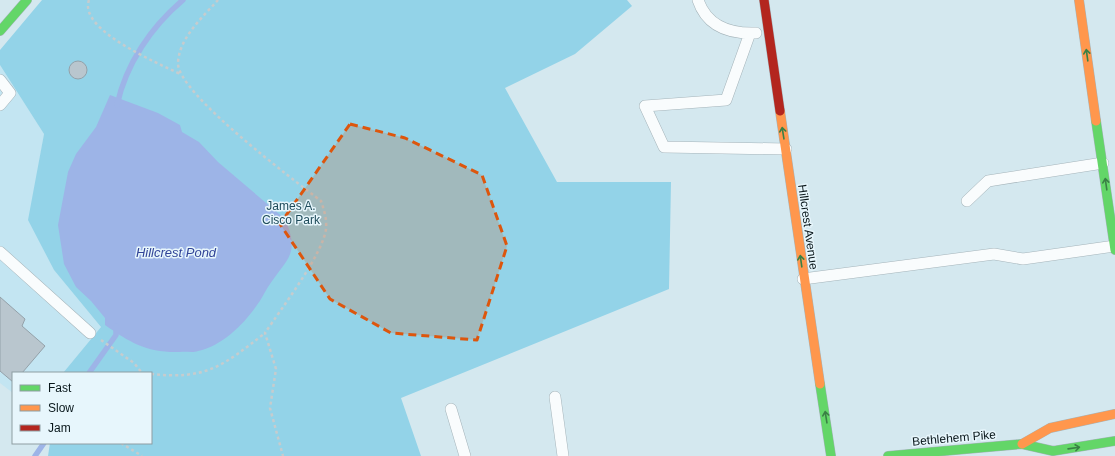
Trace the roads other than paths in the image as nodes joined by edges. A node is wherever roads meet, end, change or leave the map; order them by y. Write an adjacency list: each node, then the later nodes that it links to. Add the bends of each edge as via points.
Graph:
1 (27, 0): 5 (street)
2 (698, 0): 6 (lane, via 709,19 722,28 738,34)
3 (764, 0): 7 (street, Hillcrest Avenue)
4 (1079, 0): 11 (street, one-way to 4)
5 (0, 31)
6 (750, 33): 7 (lane); 10 (lane, via 726,100 645,106 664,147)
7 (769, 33): 10 (street, Hillcrest Avenue, one-way to 7)
8 (0, 80): 9 (lane, via 10,93)
9 (0, 105)
10 (786, 149): 16 (street, Hillcrest Avenue, one-way to 10)
11 (1103, 163): 12 (lane, via 988,181); 13 (street, one-way to 11)
12 (967, 201)
13 (1114, 246): 14 (street); 16 (lane, via 1023,259 994,254)
14 (1115, 250)
15 (0, 252): 17 (lane)
16 (803, 279): 25 (street, Hillcrest Avenue, one-way to 16)
17 (90, 333)
18 (554, 397): 24 (lane)
19 (451, 409): 23 (lane)
20 (1115, 414): 22 (street, Bethlehem Pike, via 1050,428)
21 (1115, 441): 22 (street, Bethlehem Pike, one-way to 21, via 1054,450)
22 (1022, 444): 26 (street, Bethlehem Pike)
23 (465, 456)
24 (563, 456)
25 (831, 456)
26 (888, 456)

